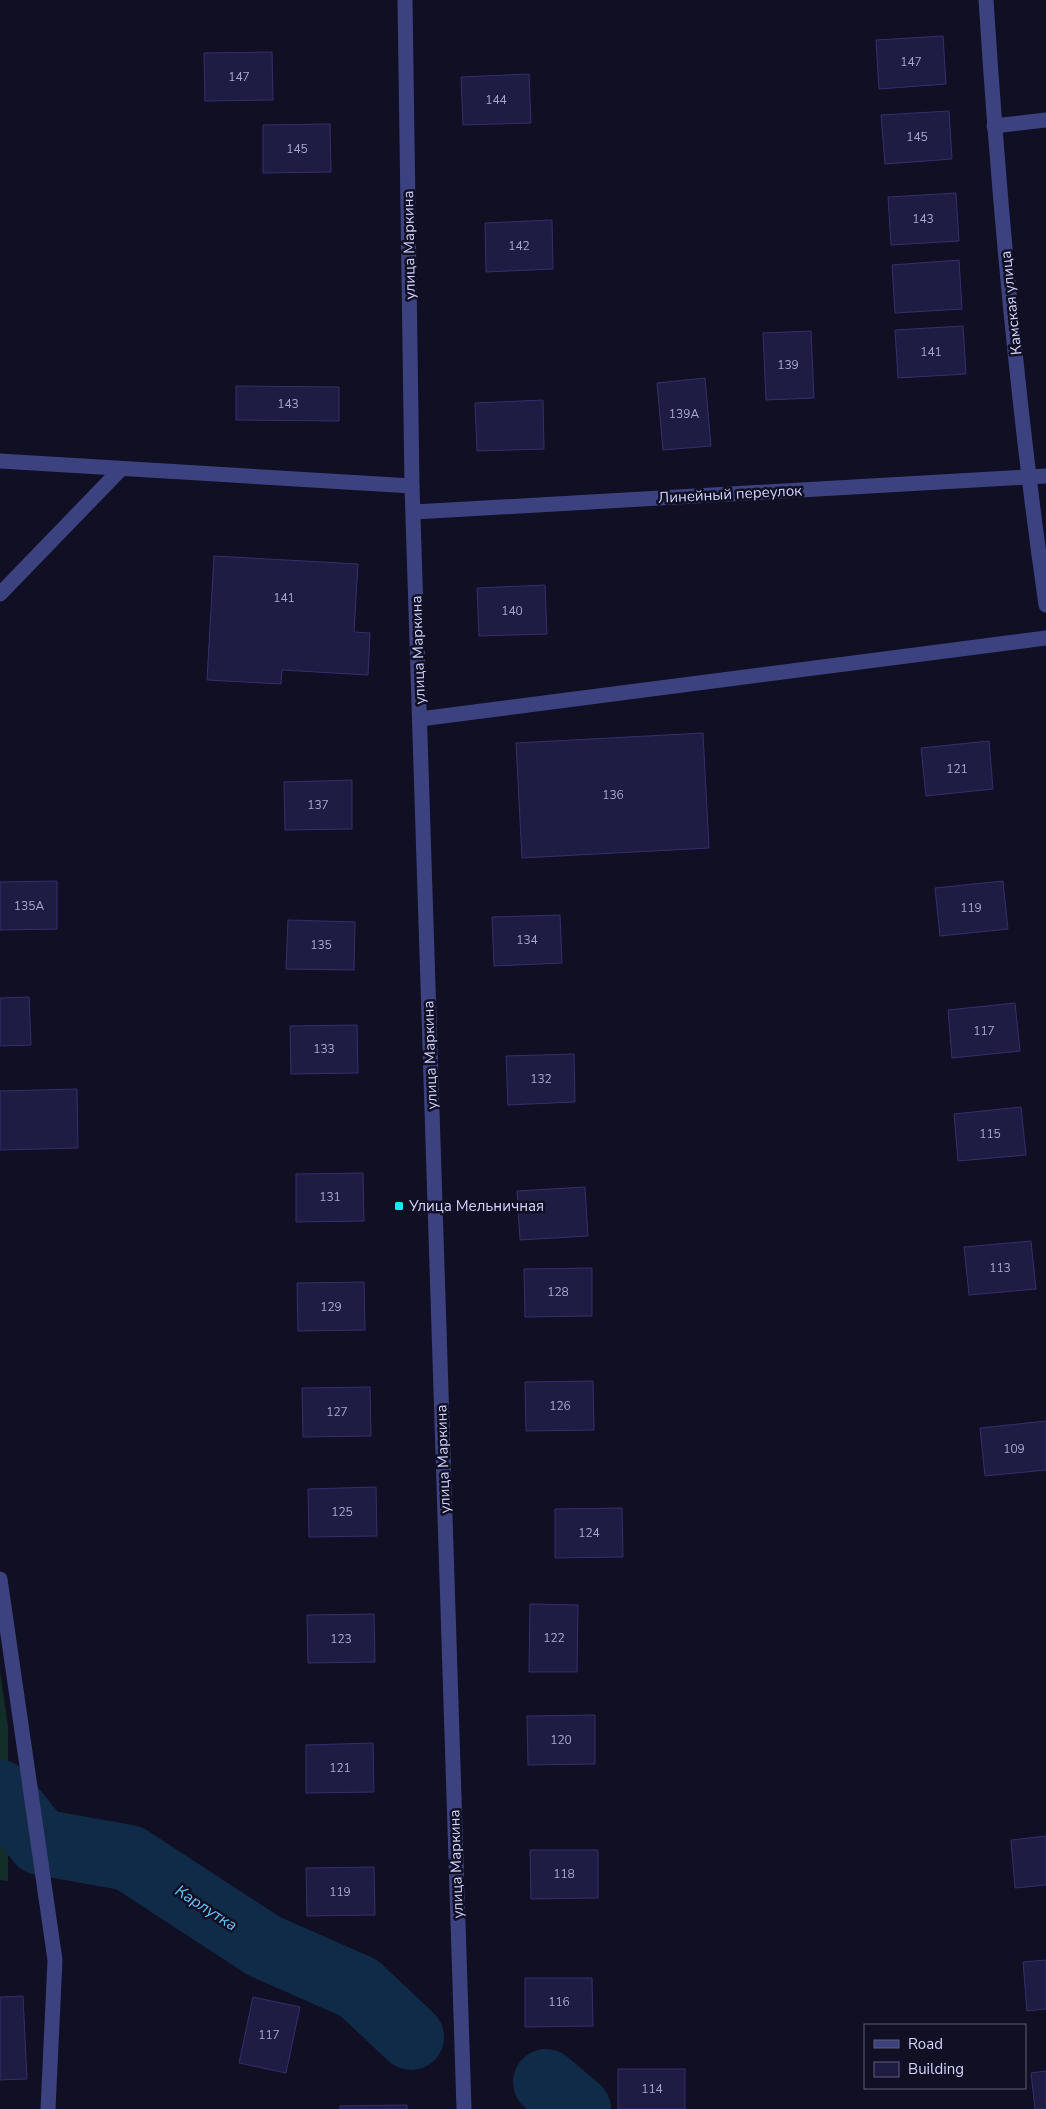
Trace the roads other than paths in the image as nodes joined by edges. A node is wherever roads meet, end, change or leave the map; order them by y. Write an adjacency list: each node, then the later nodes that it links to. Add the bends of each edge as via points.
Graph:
1 (405, 0): 9 (street, улица Маркина)
2 (986, 0): 4 (street, Камская улица)
3 (1046, 120): 4 (street)
4 (994, 126): 8 (street, Камская улица)
5 (0, 461): 6 (street)
6 (120, 469): 9 (street); 11 (street)
7 (1046, 476): 8 (street, Линейный переулок)
8 (1028, 477): 10 (street, Линейный переулок); 12 (street, Камская улица)
9 (412, 486): 10 (street, улица Маркина)
10 (414, 512): 14 (street, улица Маркина)
11 (0, 594)
12 (1046, 604)
13 (1046, 638): 14 (street)
14 (420, 719): 17 (street, улица Маркина)
15 (0, 1579): 16 (street, via 55,1960)
16 (48, 2109)
17 (464, 2109)

